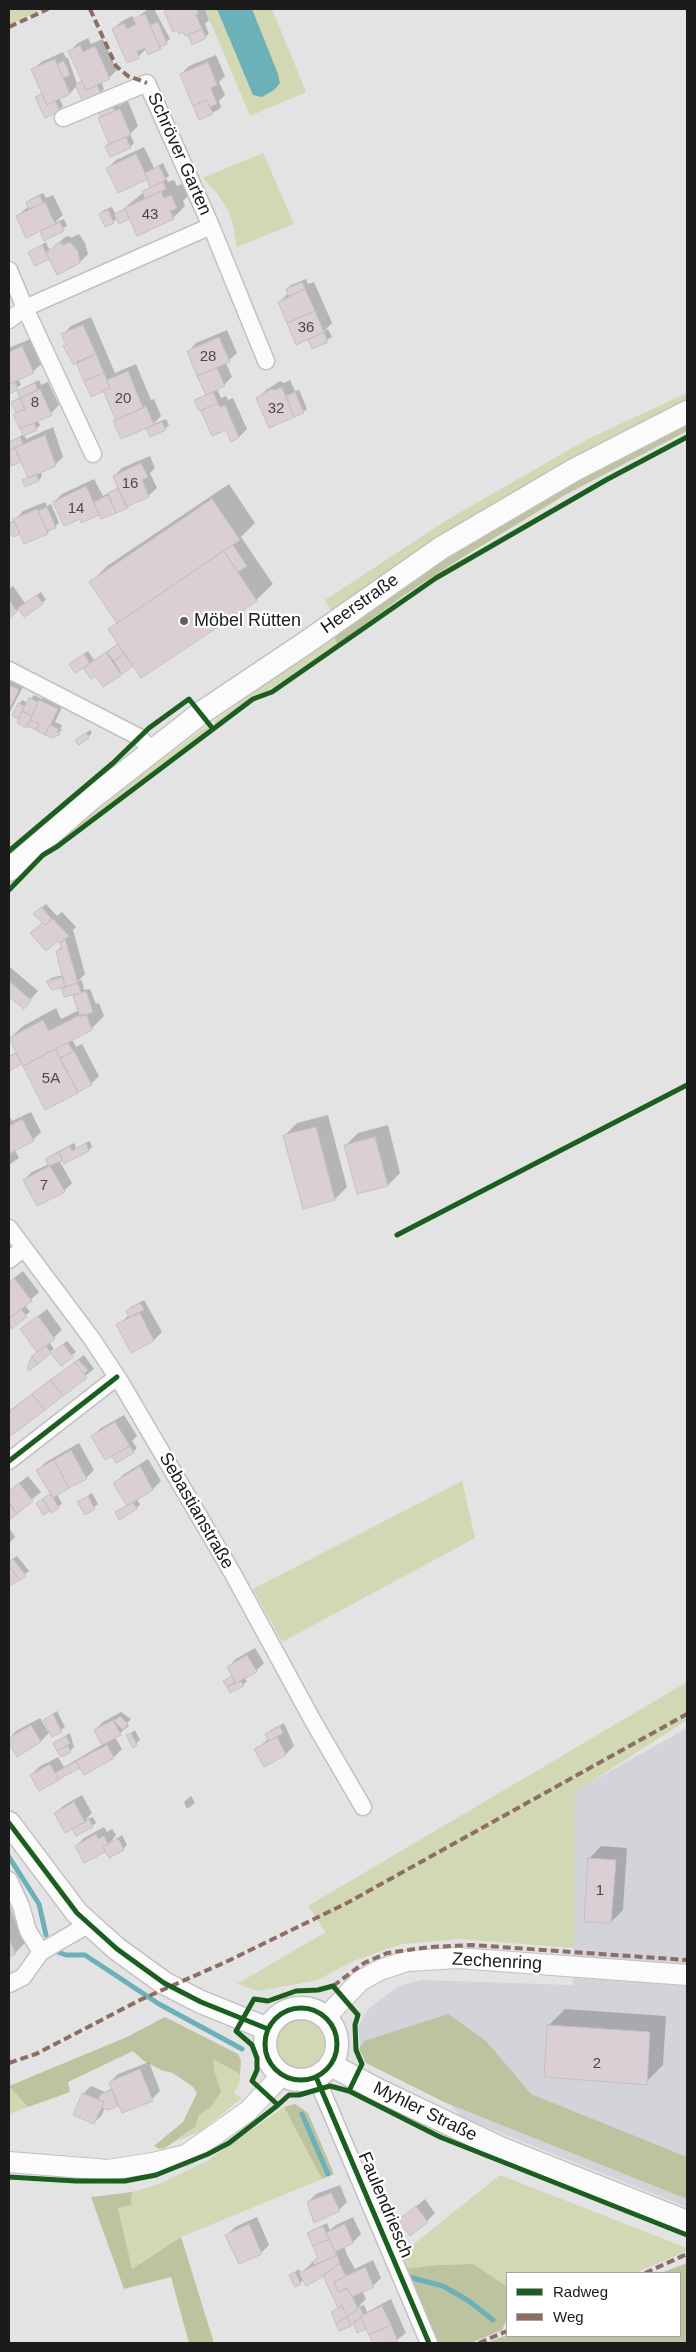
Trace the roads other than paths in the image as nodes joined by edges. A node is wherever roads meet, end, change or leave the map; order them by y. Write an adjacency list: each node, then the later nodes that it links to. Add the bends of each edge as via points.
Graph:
1 (63, 118): 2 (street, Schröver Garten, via 147,83)
2 (211, 226): 4 (street, Schröver Garten); 6 (street, Schröver Garten)
3 (9, 270): 4 (street)
4 (24, 308): 5 (street, Schröver Garten); 8 (street)
5 (9, 320)
6 (266, 361)
7 (687, 412): 10 (main road, Heerstraße, via 574,470 441,548 201,713)
8 (93, 454)
9 (9, 670): 10 (street, via 139,737)
10 (153, 752): 11 (main road, Heerstraße, via 44,837)
11 (9, 870)
12 (9, 1228): 13 (street, Sebastianstraße)
13 (24, 1248): 14 (street); 15 (street, Sebastianstraße)
14 (9, 1260)
15 (117, 1377): 16 (street); 17 (street, Sebastianstraße)
16 (9, 1461)
17 (363, 1808)
18 (9, 1823): 20 (main road, via 77,1913)
19 (9, 1880): 21 (street, via 28,1931)
20 (89, 1924): 21 (street); 25 (main road, via 117,1949 164,1982 201,2002)
21 (41, 1952): 23 (street, via 23,1977)
22 (687, 1975): 24 (street, Zechenring, via 458,1958 408,1961 380,1970 360,1982)
23 (9, 1984)
24 (326, 2017): 25 (main road, via 310,2008 296,2008 282,2012); 26 (main road, via 337,2036 338,2047)
25 (268, 2029): 27 (main road, via 266,2053)
26 (324, 2071): 27 (main road, via 299,2080); 29 (main road, Myhler Straße, via 380,2092 500,2148); 30 (street, Faulendriesch)
27 (282, 2075): 28 (street, via 248,2111 186,2155 108,2170)
28 (9, 2162)
29 (687, 2222)
30 (429, 2343)

